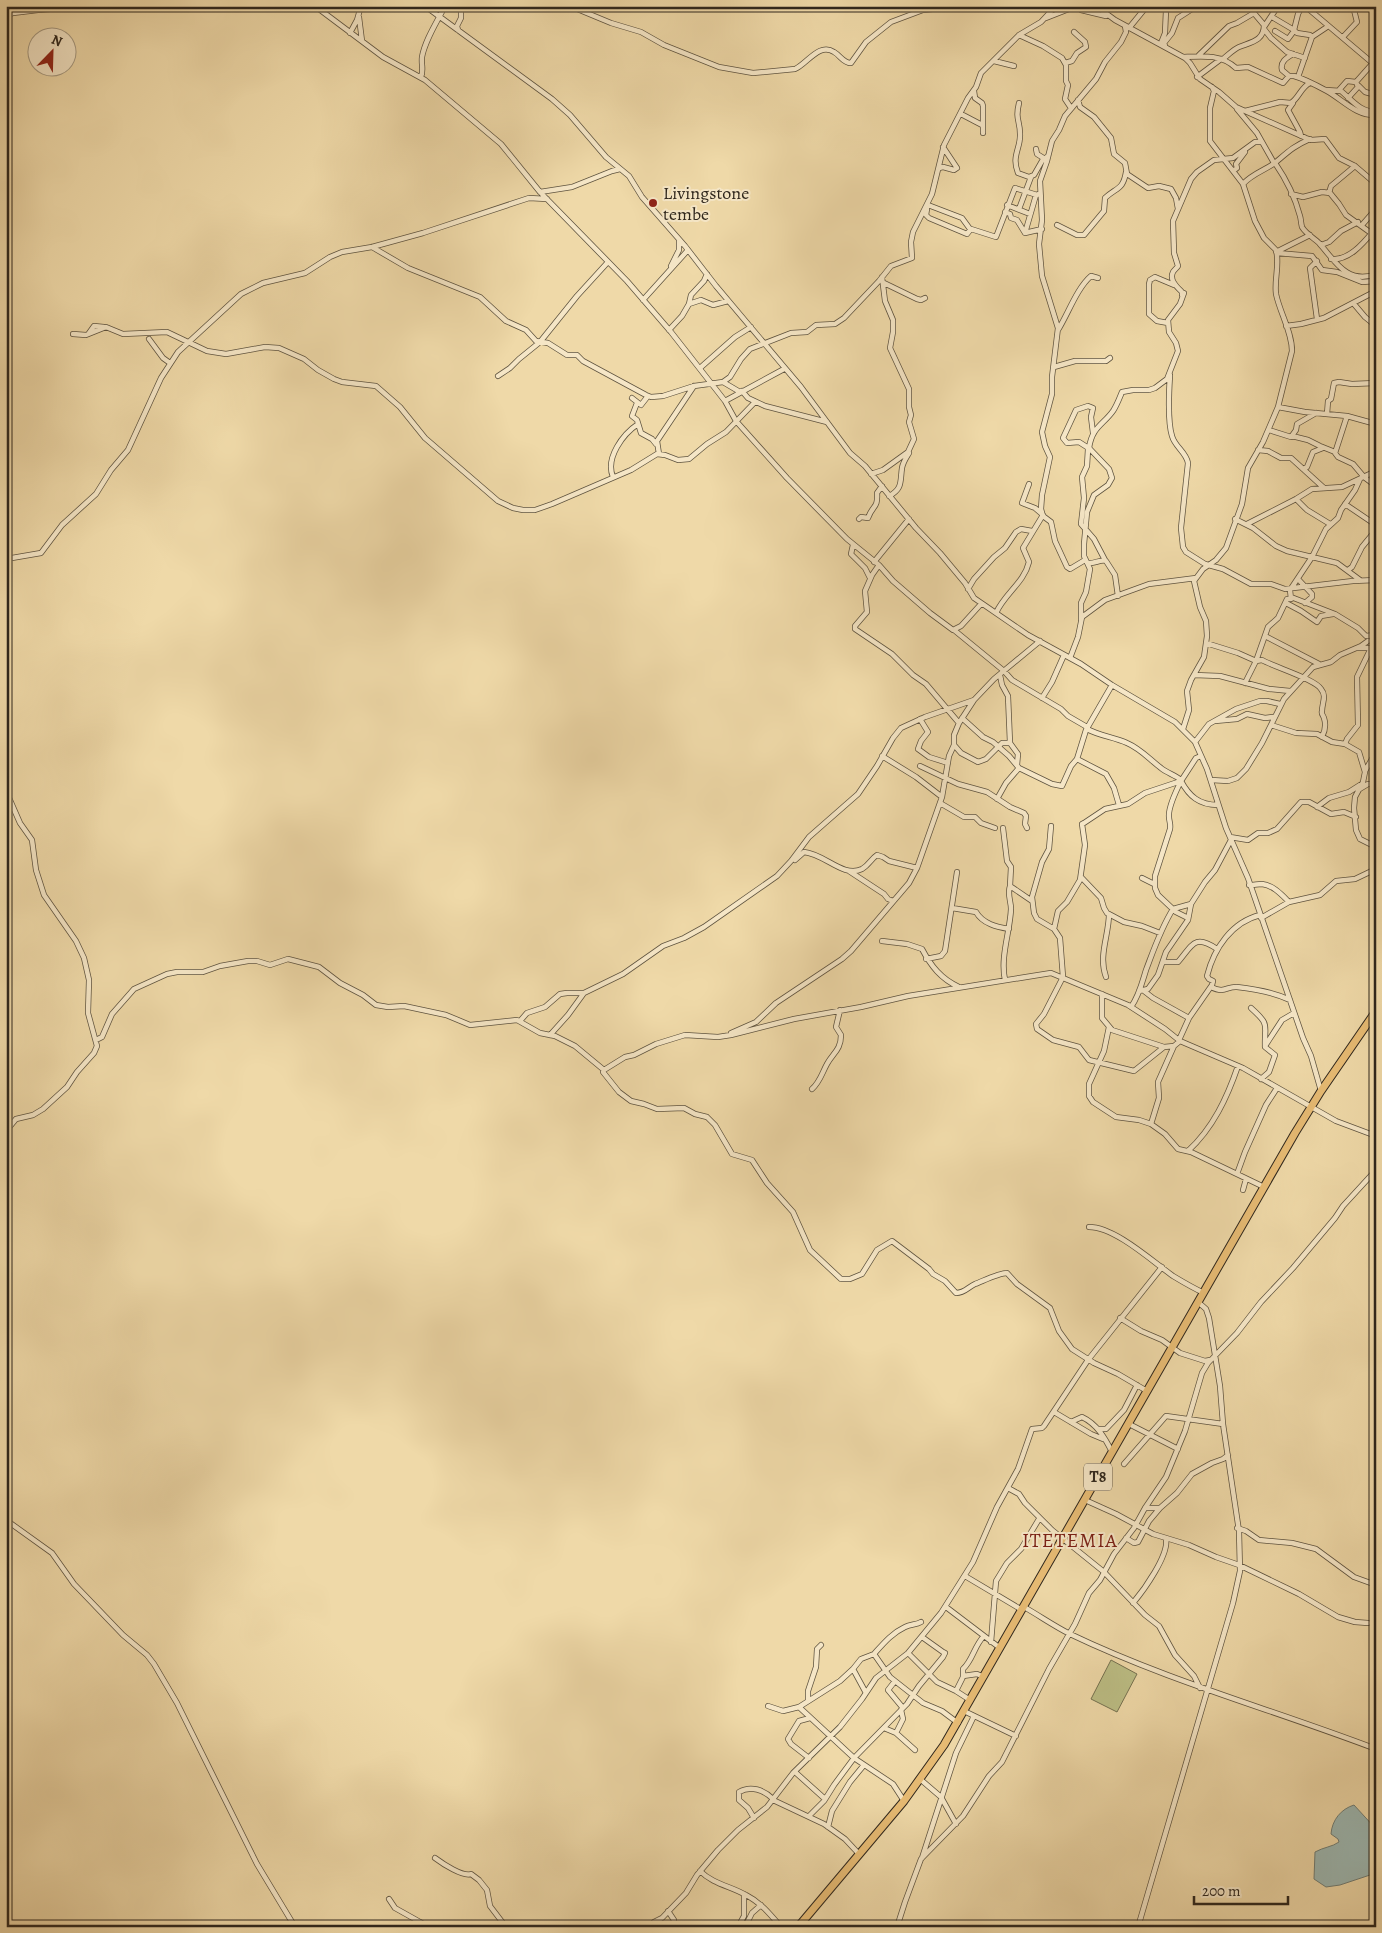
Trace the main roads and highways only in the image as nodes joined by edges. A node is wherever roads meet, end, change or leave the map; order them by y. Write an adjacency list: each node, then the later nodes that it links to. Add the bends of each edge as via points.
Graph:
1 (1376, 1011): 2 (highway, T8, via 1310,1107 958,1723 904,1801)
2 (798, 1927)

